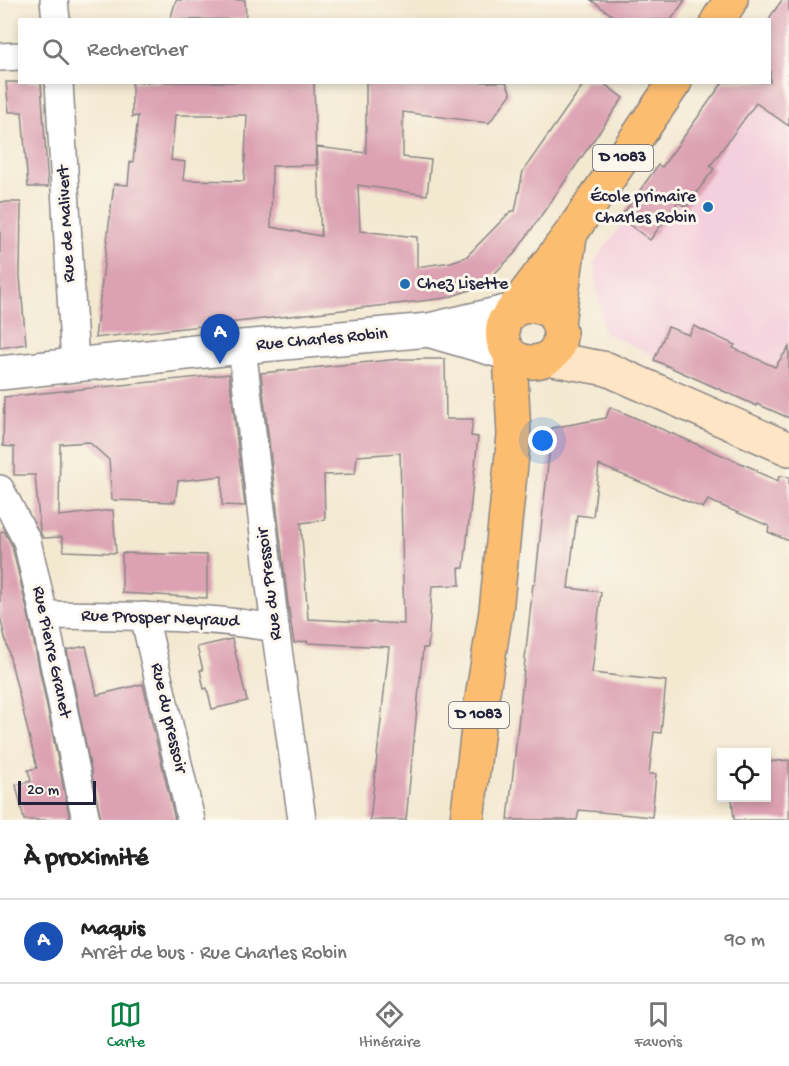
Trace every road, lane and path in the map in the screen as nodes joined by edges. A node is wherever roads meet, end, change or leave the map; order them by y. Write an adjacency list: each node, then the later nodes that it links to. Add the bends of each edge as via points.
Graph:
1 (54, 0): 3 (street)
2 (731, 0): 4 (main road)
3 (56, 18)
4 (719, 18)
5 (18, 56): 6 (street)
6 (0, 57)
7 (59, 84): 16 (street, Rue de Malivert)
8 (666, 86): 9 (main road, D 1083)
9 (571, 233): 10 (main road, D 1083); 11 (main road, D 1083)
10 (514, 310): 11 (main road, via 539,306); 12 (street); 14 (main road, D 1083, via 502,330)
11 (558, 323): 15 (main road, D 1083, via 560,339); 17 (main road)
12 (429, 330): 13 (street, Rue Charles Robin); 14 (street)
13 (242, 347): 16 (street, Rue Charles Robin); 25 (street, Rue du Pressoir)
14 (510, 354): 15 (main road, via 532,363); 19 (main road, D 1083)
15 (547, 358): 17 (main road); 19 (main road, D 1083)
16 (75, 365): 18 (street, Rue Charles Robin)
17 (607, 369): 20 (main road)
18 (0, 373)
19 (514, 435): 22 (main road, D 1083)
20 (789, 449)
21 (0, 489): 23 (street, Rue Pierre Granet, via 27,541)
22 (496, 612): 29 (main road, D 1083); 30 (main road, D 1083, via 500,712)
23 (44, 615): 24 (street, Rue Prosper Neyraud); 26 (street, Rue Pierre Granet)
24 (144, 616): 25 (street, Rue Prosper Neyraud); 27 (street, Rue du pressoir)
25 (275, 627): 28 (street, Rue du Pressoir)
26 (86, 820)
27 (191, 820)
28 (302, 820)
29 (468, 820)
30 (489, 820)

